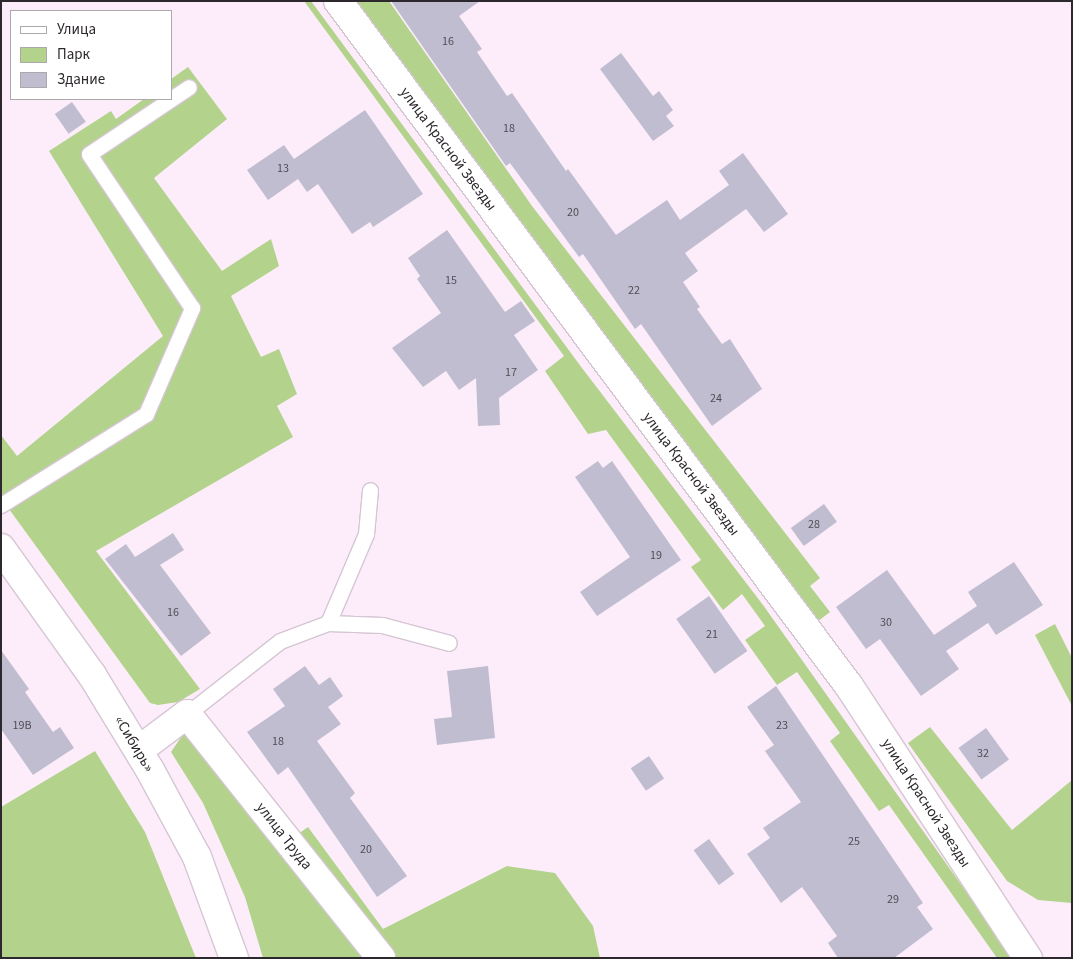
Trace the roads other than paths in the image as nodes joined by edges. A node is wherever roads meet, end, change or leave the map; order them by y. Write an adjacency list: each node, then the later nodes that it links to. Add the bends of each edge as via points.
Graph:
1 (338, 1): 14 (main road, улица Красной Звезды, via 849,686)
2 (189, 86): 3 (lane)
3 (172, 98)
4 (168, 100): 6 (lane, via 89,154 192,308 146,414)
5 (370, 490): 8 (lane, via 366,534)
6 (1, 506)
7 (1, 548): 11 (main road, «Сибирь», via 92,675)
8 (328, 623): 9 (lane, via 382,625); 10 (lane, via 280,641)
9 (449, 643)
10 (187, 714): 11 (main road); 13 (main road, улица Труда)
11 (139, 750): 12 (main road, «Сибирь», via 197,857)
12 (234, 958)
13 (381, 958)
14 (1028, 958)

